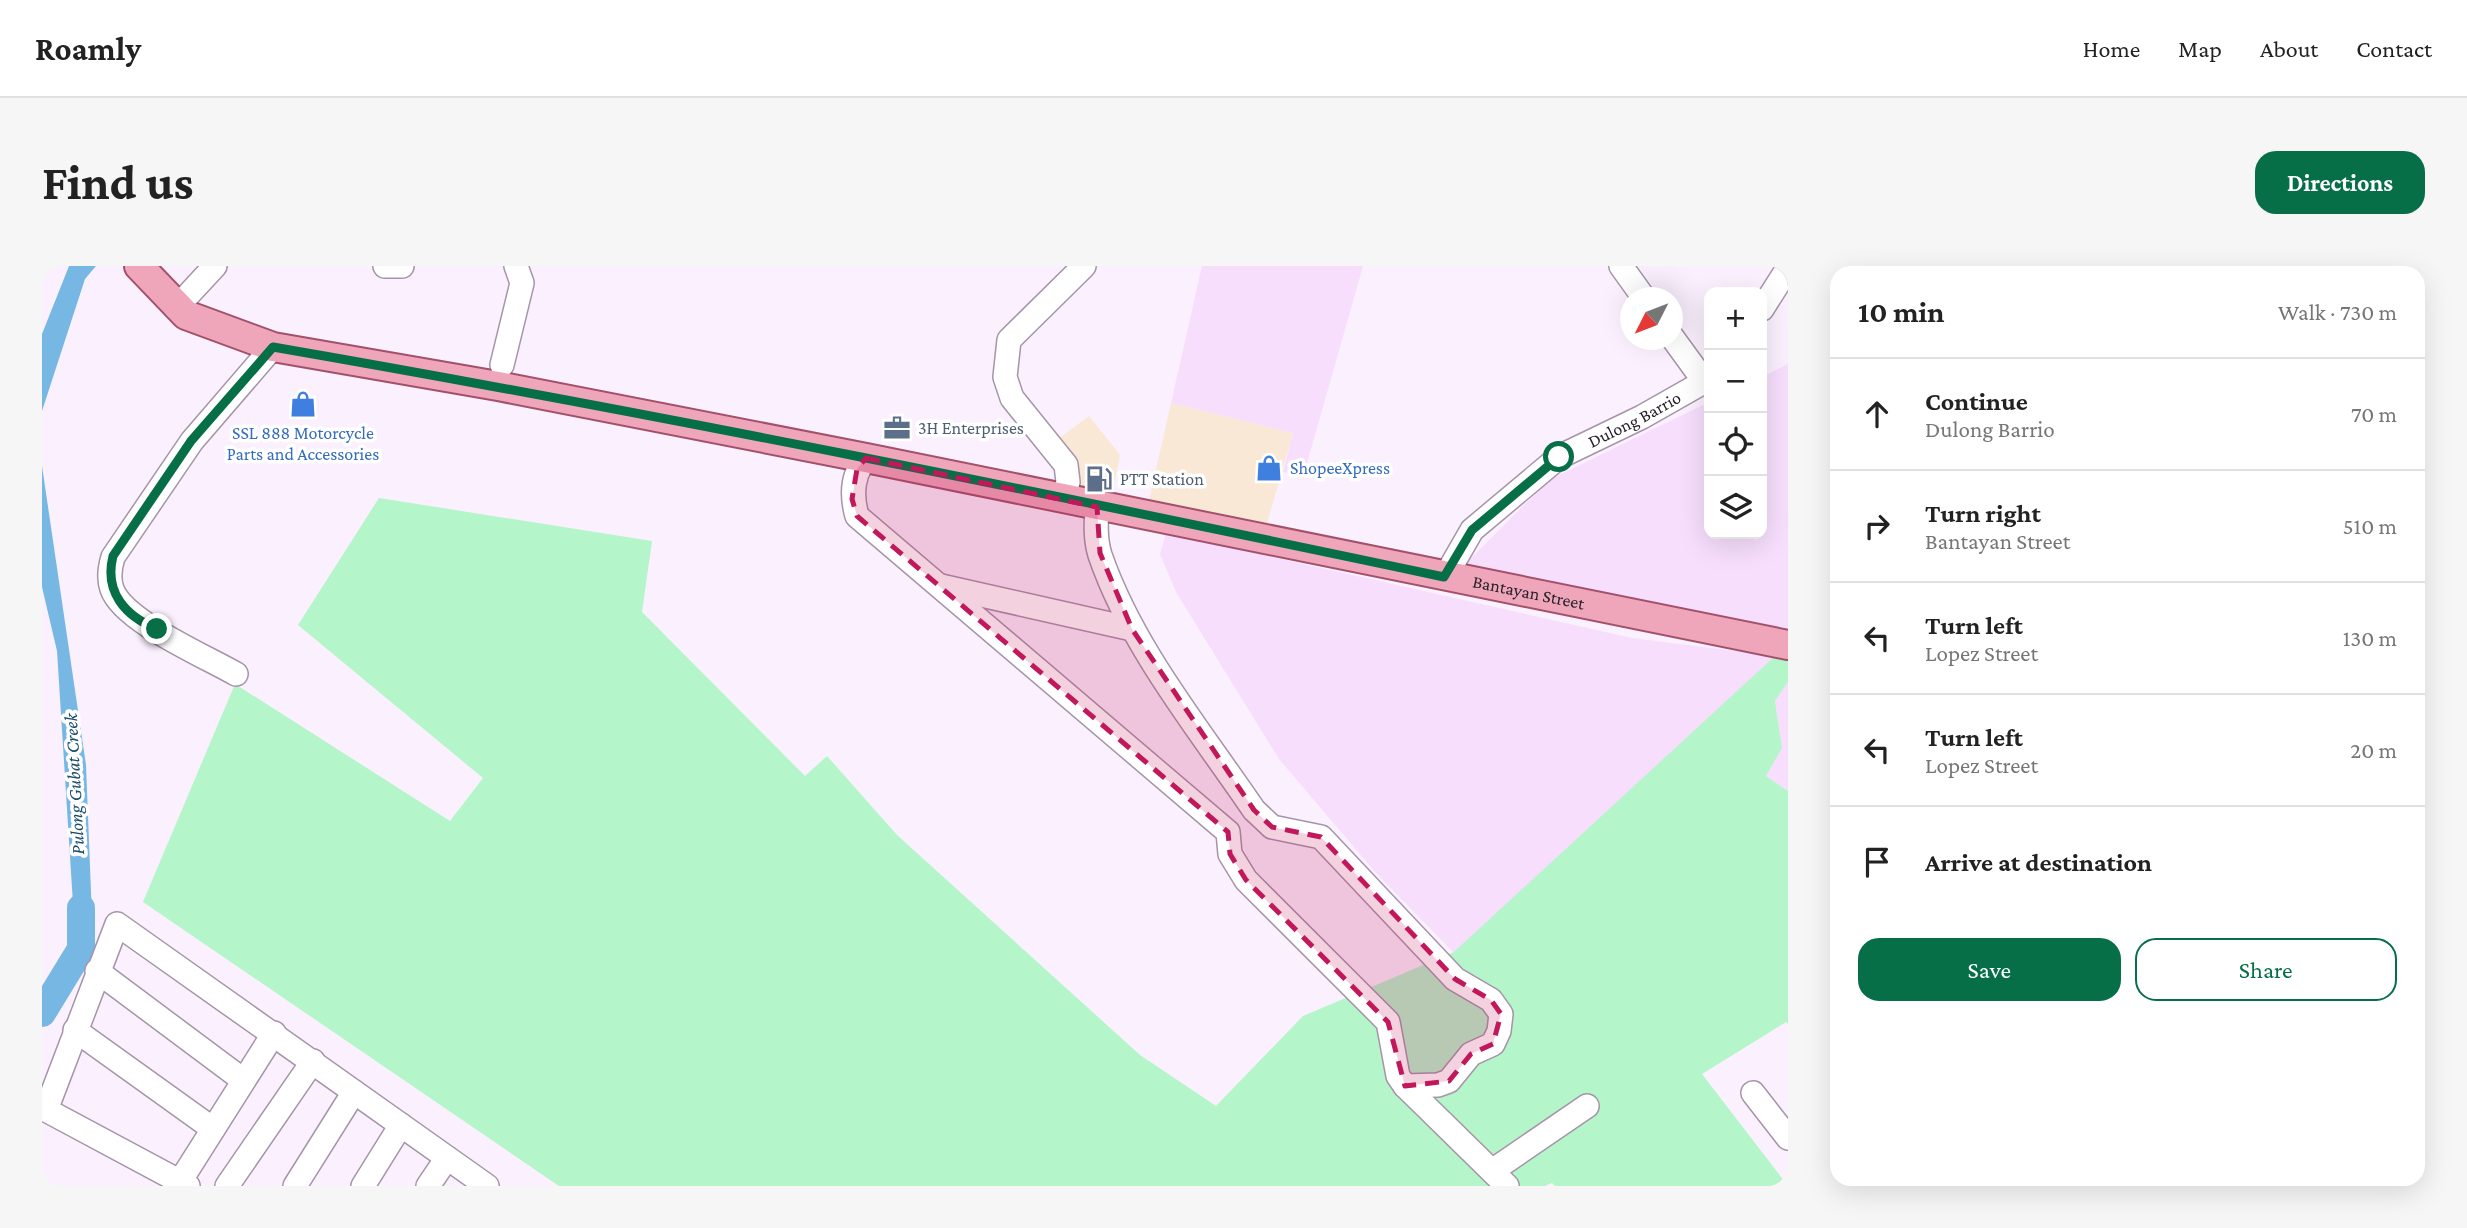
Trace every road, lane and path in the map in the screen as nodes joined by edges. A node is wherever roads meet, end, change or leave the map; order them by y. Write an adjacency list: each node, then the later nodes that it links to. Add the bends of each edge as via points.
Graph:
1 (139, 266): 11 (main road, Bantayan Street)
2 (215, 266): 11 (street)
3 (385, 266): 4 (street)
4 (402, 266)
5 (516, 266): 15 (street, via 522,283)
6 (1084, 266): 18 (street, via 1009,340 1005,377 1012,398 1066,465)
7 (1621, 266): 9 (street)
8 (1788, 268): 10 (street)
9 (1636, 287)
10 (1767, 301)
11 (176, 307): 12 (main road, Bantayan Street, via 186,315)
12 (273, 347): 15 (main road, Bantayan Street); 24 (street, via 191,441 113,556 109,572 111,588 130,614)
13 (1683, 350): 14 (street)
14 (1704, 376)
15 (500, 377): 17 (main road, Bantayan Street)
16 (1704, 382): 20 (street, Dulong Barrio, via 1559,457 1472,530)
17 (866, 458): 18 (main road, Bantayan Street); 21 (street, via 857,469 852,499 857,516)
18 (1063, 499): 19 (main road, Bantayan Street)
19 (1097, 507): 20 (main road, Bantayan Street); 22 (street, via 1100,553)
20 (1444, 577): 23 (main road, Bantayan Street)
21 (938, 586): 22 (street); 26 (street)
22 (1132, 629): 25 (street)
23 (1788, 645)
24 (236, 674)
25 (1254, 810): 26 (street); 32 (street, via 1272,827 1321,838 1455,979 1491,1000 1501,1014 1493,1044 1471,1054 1448,1081)
26 (1228, 832): 32 (street, via 1230,854 1246,880 1388,1022 1398,1076)
27 (97, 971): 28 (street); 29 (street, via 117,924); 31 (street)
28 (75, 1030): 37 (street); 41 (street, via 46,1110)
29 (274, 1033): 30 (street); 31 (street)
30 (313, 1060): 33 (street); 42 (street)
31 (243, 1080): 37 (street)
32 (1405, 1086): 40 (street)
33 (354, 1092): 36 (street); 43 (street)
34 (1753, 1093): 38 (street)
35 (1587, 1106): 40 (street)
36 (401, 1125): 39 (street); 44 (street)
37 (213, 1129): 41 (street)
38 (1788, 1138)
39 (447, 1158): 45 (street); 46 (street)
40 (1500, 1178)
41 (184, 1183)
42 (227, 1186)
43 (295, 1186)
44 (363, 1186)
45 (428, 1186)
46 (487, 1186)

